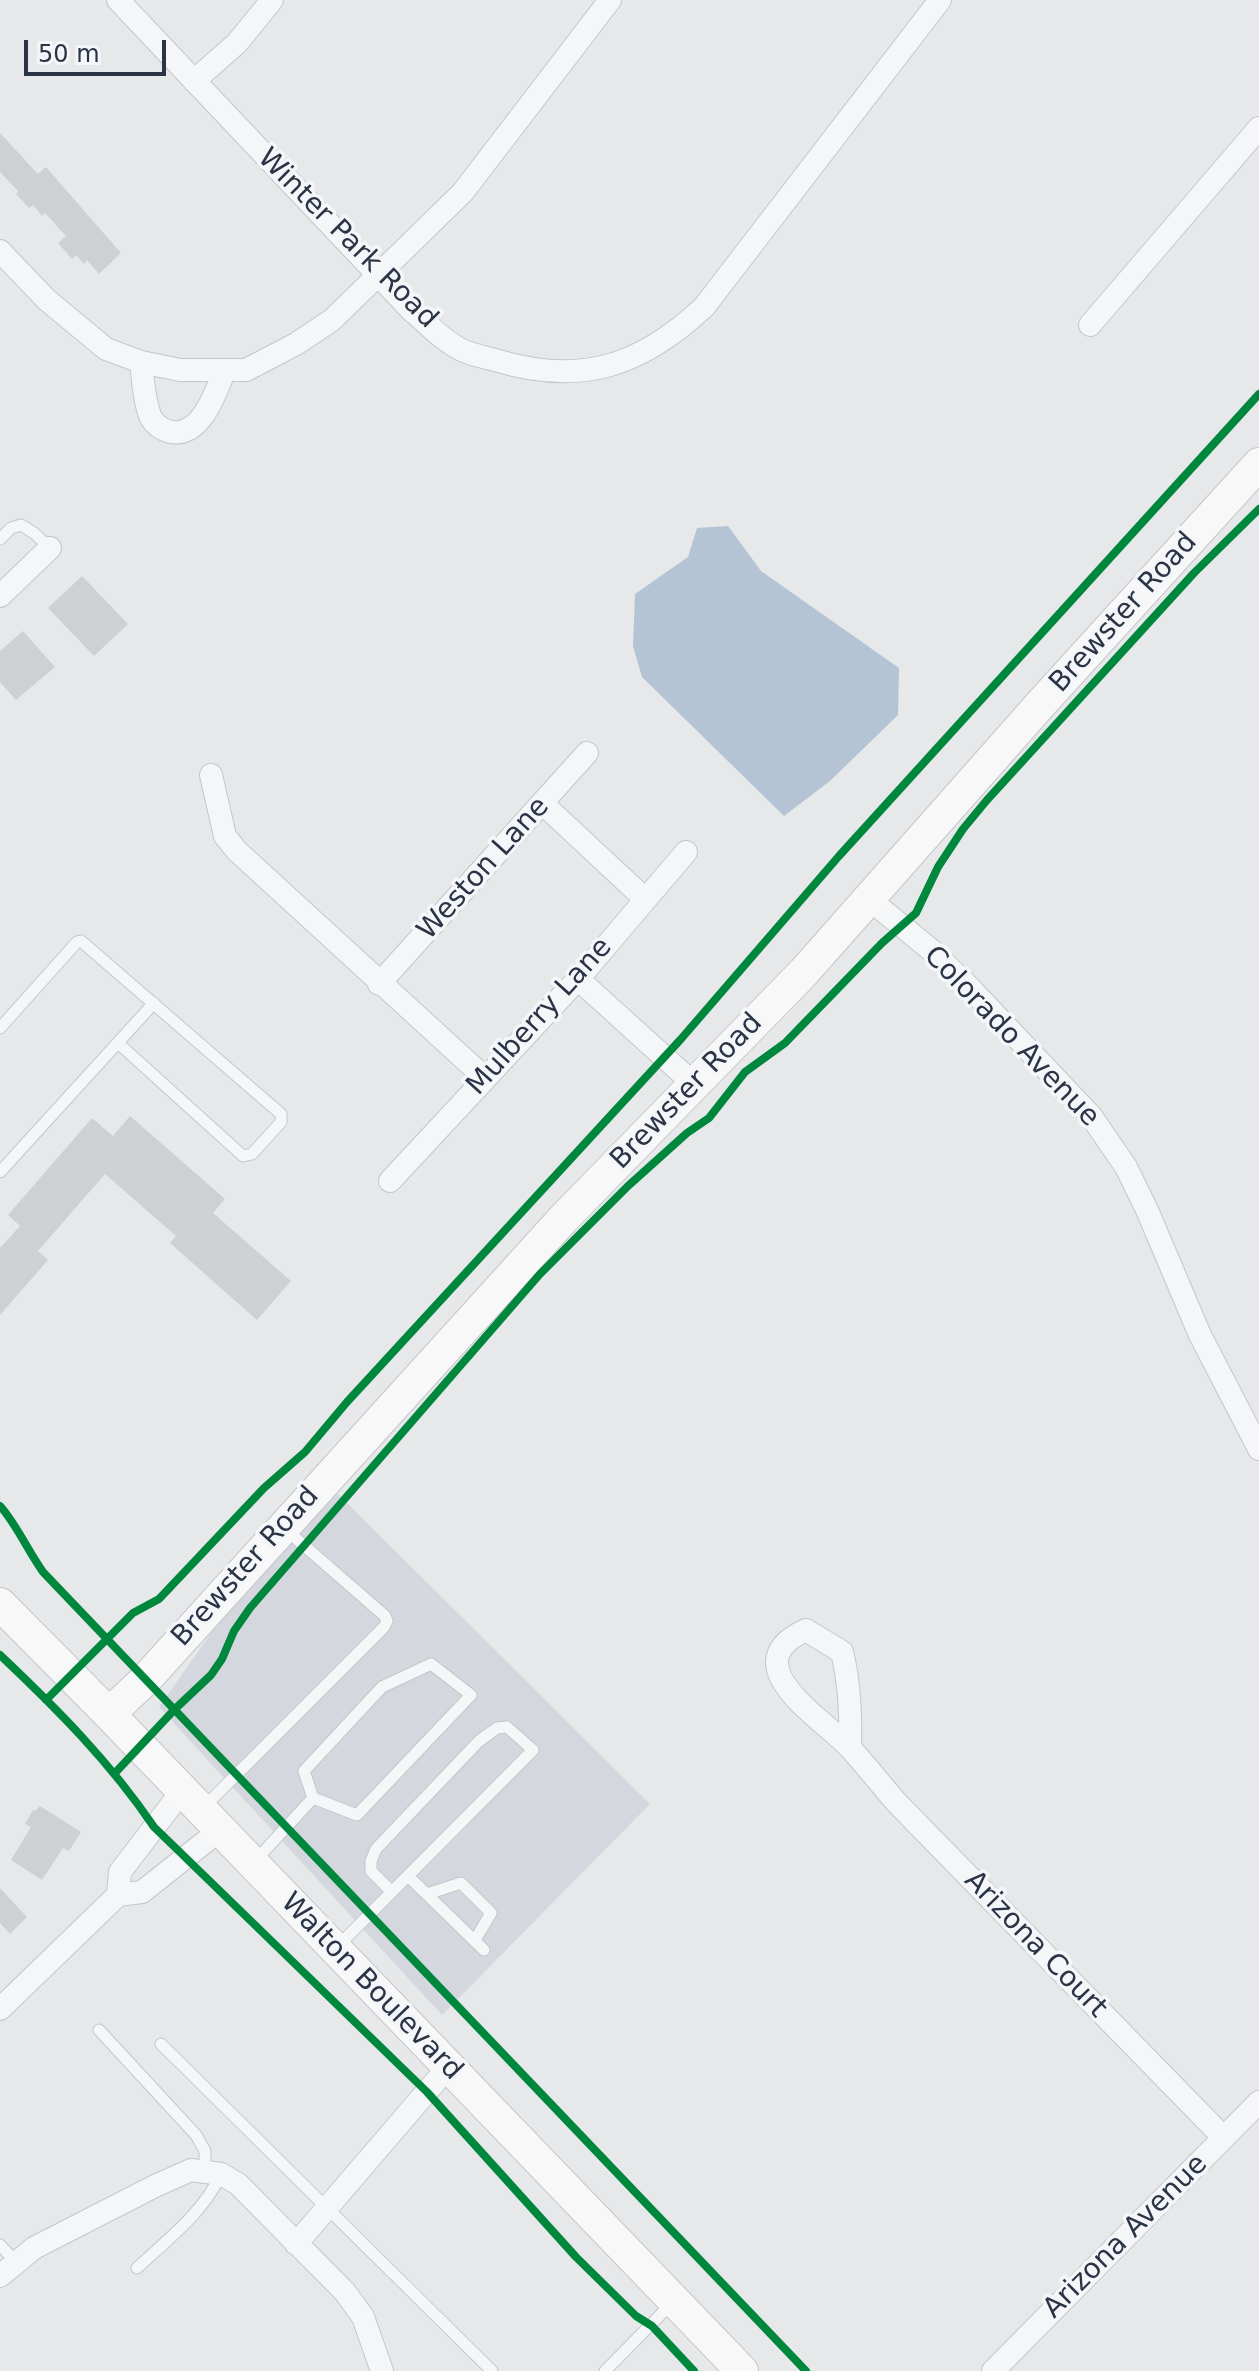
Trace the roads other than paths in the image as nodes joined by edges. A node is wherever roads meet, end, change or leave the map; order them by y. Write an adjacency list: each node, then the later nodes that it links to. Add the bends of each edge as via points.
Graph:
1 (118, 0): 5 (street, Winter Park Road)
2 (272, 0): 5 (street, via 237,43)
3 (610, 0): 8 (street, via 463,192)
4 (940, 0): 8 (street, Winter Park Road, via 704,307 654,347 607,368 569,372 519,367 459,349)
5 (194, 81): 8 (street, Winter Park Road)
6 (1259, 128): 9 (street)
7 (0, 251): 10 (street, via 47,300 106,349)
8 (379, 276): 11 (street, via 332,320 296,344 246,370)
9 (1090, 325)
10 (141, 362): 11 (street); 11 (street, via 152,420 171,432 196,427)
11 (224, 372)
12 (1259, 464): 21 (street, Brewster Road)
13 (0, 539): 14 (lane, via 21,525)
14 (50, 548): 15 (street)
15 (0, 596)
16 (587, 753): 18 (street, Weston Lane)
17 (211, 775): 23 (street, via 231,844)
18 (543, 804): 20 (street); 23 (street, Weston Lane)
19 (686, 852): 20 (street, Mulberry Lane)
20 (645, 899): 22 (street, Mulberry Lane)
21 (869, 899): 28 (street, Brewster Road); 31 (street, Colorado Avenue, via 960,978 1091,1116 1126,1167 1200,1335)
22 (578, 979): 27 (street, Mulberry Lane); 28 (street)
23 (379, 984): 27 (street)
24 (154, 1003): 25 (lane, via 81,941); 26 (lane); 26 (lane, via 281,1114 281,1122 252,1154 243,1156)
25 (0, 1028)
26 (118, 1043): 29 (lane)
27 (485, 1078): 30 (street, Mulberry Lane)
28 (695, 1085): 32 (street, Brewster Road, via 563,1219)
29 (1, 1170)
30 (390, 1181)
31 (1259, 1449)
32 (282, 1527): 34 (street, Brewster Road); 37 (lane, via 387,1621)
33 (0, 1604): 34 (street, Walton Boulevard)
34 (109, 1714): 37 (street, Walton Boulevard)
35 (850, 1747): 35 (street, Arizona Court, via 851,1707 842,1652 806,1630 789,1638 779,1653 778,1669 790,1695); 51 (street, Arizona Court, via 897,1803)
36 (313, 1798): 36 (lane, via 357,1815 471,1695 431,1664 382,1687 304,1771); 38 (lane)
37 (201, 1810): 38 (street, Walton Boulevard); 42 (street, via 120,1872); 42 (street, via 142,1892)
38 (252, 1864): 44 (street, Walton Boulevard)
39 (408, 1876): 40 (lane); 40 (lane, via 533,1750 507,1727 479,1741 376,1849 371,1871); 41 (lane)
40 (392, 1892): 44 (lane)
41 (427, 1894): 43 (lane); 43 (lane, via 461,1883 491,1913)
42 (118, 1895): 46 (street)
43 (475, 1940): 45 (lane)
44 (334, 1949): 49 (street, Walton Boulevard)
45 (484, 1950)
46 (0, 2009)
47 (99, 2030): 52 (lane, via 196,2135)
48 (161, 2044): 53 (lane)
49 (448, 2067): 53 (street); 57 (street, Walton Boulevard)
50 (1259, 2102): 51 (street, Arizona Avenue)
51 (1224, 2138): 62 (street, Arizona Avenue)
52 (213, 2173): 54 (street, via 238,2184); 55 (street, via 191,2170); 56 (lane, via 215,2189)
53 (328, 2207): 54 (street); 59 (lane)
54 (296, 2244): 58 (street, via 363,2317)
55 (5, 2261)
56 (137, 2268)
57 (674, 2301): 60 (lane); 61 (street, Walton Boulevard)
58 (382, 2371)
59 (492, 2371)
60 (605, 2371)
61 (742, 2371)
62 (993, 2371)

